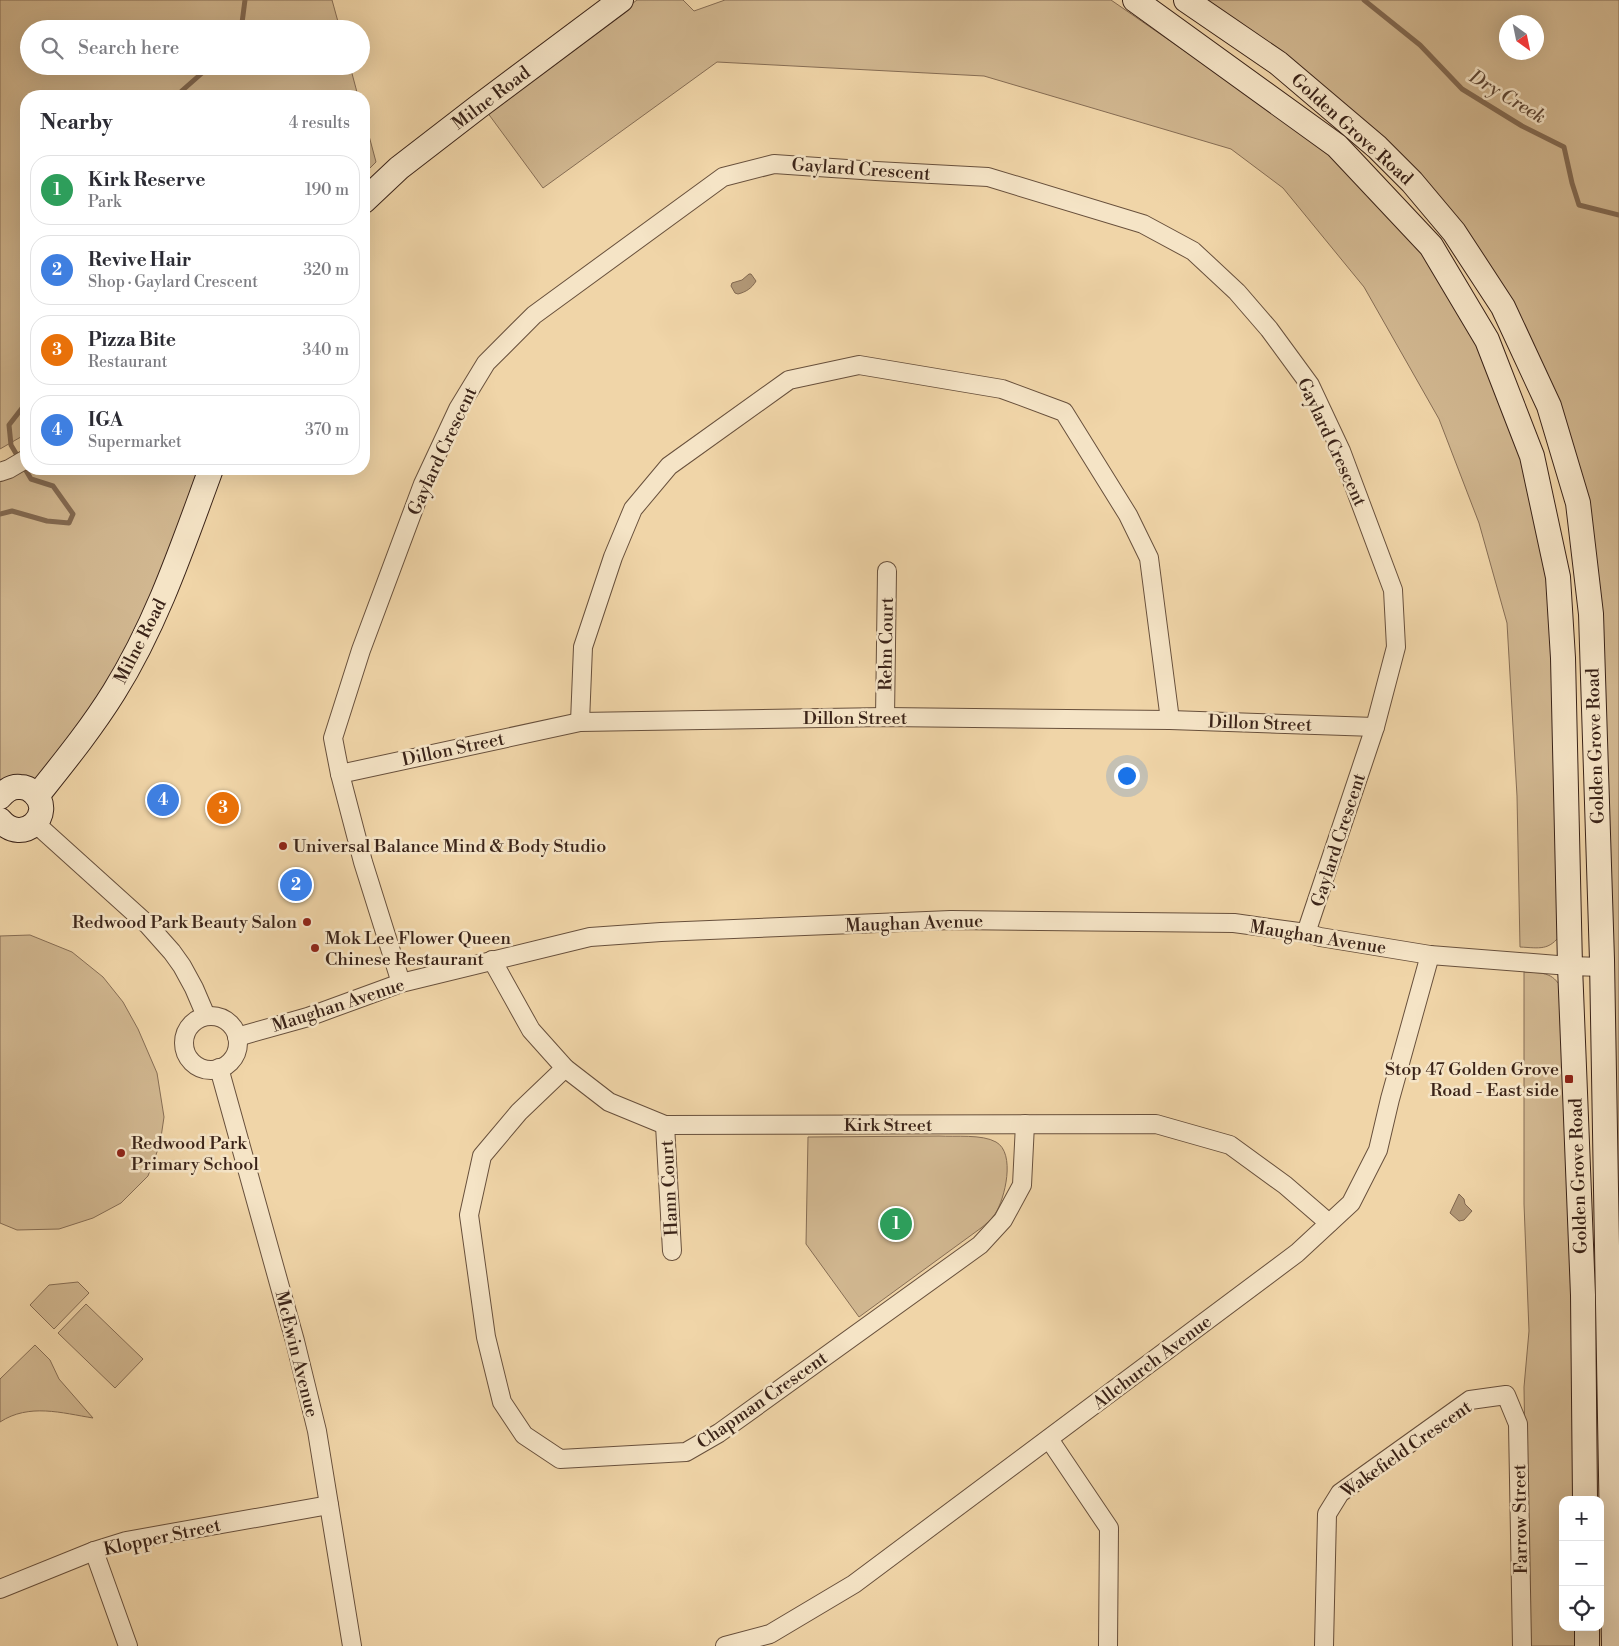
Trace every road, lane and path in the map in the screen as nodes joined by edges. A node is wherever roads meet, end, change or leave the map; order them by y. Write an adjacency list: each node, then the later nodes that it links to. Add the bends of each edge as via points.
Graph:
1 (621, 0): 4 (main road, Milne Road, via 399,168)
2 (1135, 0): 21 (main road, Golden Grove Road, via 1337,146 1431,246 1487,340 1532,456 1558,576)
3 (1186, 0): 22 (main road, Golden Grove Road, via 1278,63 1412,182 1454,232 1503,307 1549,406 1578,503 1591,614)
4 (370, 195)
5 (20, 462): 6 (street)
6 (4, 470)
7 (209, 475): 14 (main road, Milne Road, via 159,607 134,657 82,739)
8 (887, 571): 9 (street, Rehn Court)
9 (884, 717): 10 (street, Dillon Street); 11 (street, Dillon Street)
10 (1170, 720): 11 (street, via 1149,558 1128,515 1064,412 1002,389 859,365 789,380 669,466 633,509 583,646); 12 (street, Dillon Street)
11 (580, 722): 13 (street, Dillon Street)
12 (1375, 727): 13 (street, Gaylard Crescent, via 1396,647 1393,590 1341,451 1310,385 1269,329 1237,292 1193,250 1143,224 988,177 774,164 723,176 534,315 486,363 458,409 423,484 361,650 332,738); 18 (street, Gaylard Crescent)
13 (340, 774): 23 (street, Gaylard Crescent)
14 (37, 796): 15 (main road, via 25,787 17,786 3,792); 16 (main road, via 41,810)
15 (0, 797)
16 (35, 823): 17 (main road, via 24,830); 24 (street, via 148,925 172,952 194,988)
17 (2, 826)
18 (1306, 933): 19 (street, Maughan Avenue); 20 (street, Maughan Avenue, via 1234,923 951,920 590,937)
19 (1430, 955): 21 (street, Maughan Avenue); 30 (street, Allchurch Avenue, via 1378,1150 1352,1204)
20 (492, 960): 23 (street, Maughan Avenue); 27 (street, Kirk Street, via 531,1030)
21 (1570, 966): 22 (street, Maughan Avenue); 34 (main road, Golden Grove Road, via 1583,1295)
22 (1602, 967): 46 (main road, Golden Grove Road)
23 (400, 984): 25 (street, Maughan Avenue, via 308,1017)
24 (206, 1016): 25 (street, via 229,1022); 26 (street, via 190,1025 184,1050 194,1064 211,1070)
25 (237, 1037): 26 (street, via 232,1059)
26 (219, 1068): 35 (street, McEwin Avenue, via 296,1341 317,1431)
27 (565, 1068): 28 (street, Chapman Crescent, via 519,1112 482,1156 469,1215 486,1336 502,1402 524,1435 560,1459 686,1452 719,1433 980,1245 1003,1220 1022,1185); 29 (street, Kirk Street, via 609,1102)
28 (1025, 1124): 29 (street, Kirk Street); 30 (street, Kirk Street, via 1156,1124 1230,1146 1285,1185)
29 (665, 1125): 31 (street, Hann Court)
30 (1329, 1223): 33 (street, Allchurch Avenue, via 1297,1253)
31 (672, 1250)
32 (1506, 1395): 43 (street, Wakefield Crescent, via 1470,1400 1340,1493 1327,1514); 44 (street, Farrow Street, via 1518,1424)
33 (1049, 1439): 41 (street, Allchurch Avenue, via 854,1584 770,1634); 42 (street, via 1109,1528)
34 (1585, 1496)
35 (329, 1505): 36 (street, Klopper Street, via 126,1541); 40 (street, McEwin Avenue)
36 (94, 1551): 37 (street, Klopper Street); 39 (street)
37 (0, 1589)
38 (1587, 1631): 45 (main road)
39 (128, 1646)
40 (352, 1646)
41 (725, 1646)
42 (1108, 1646)
43 (1324, 1646)
44 (1522, 1646)
45 (1587, 1646)
46 (1614, 1646)

